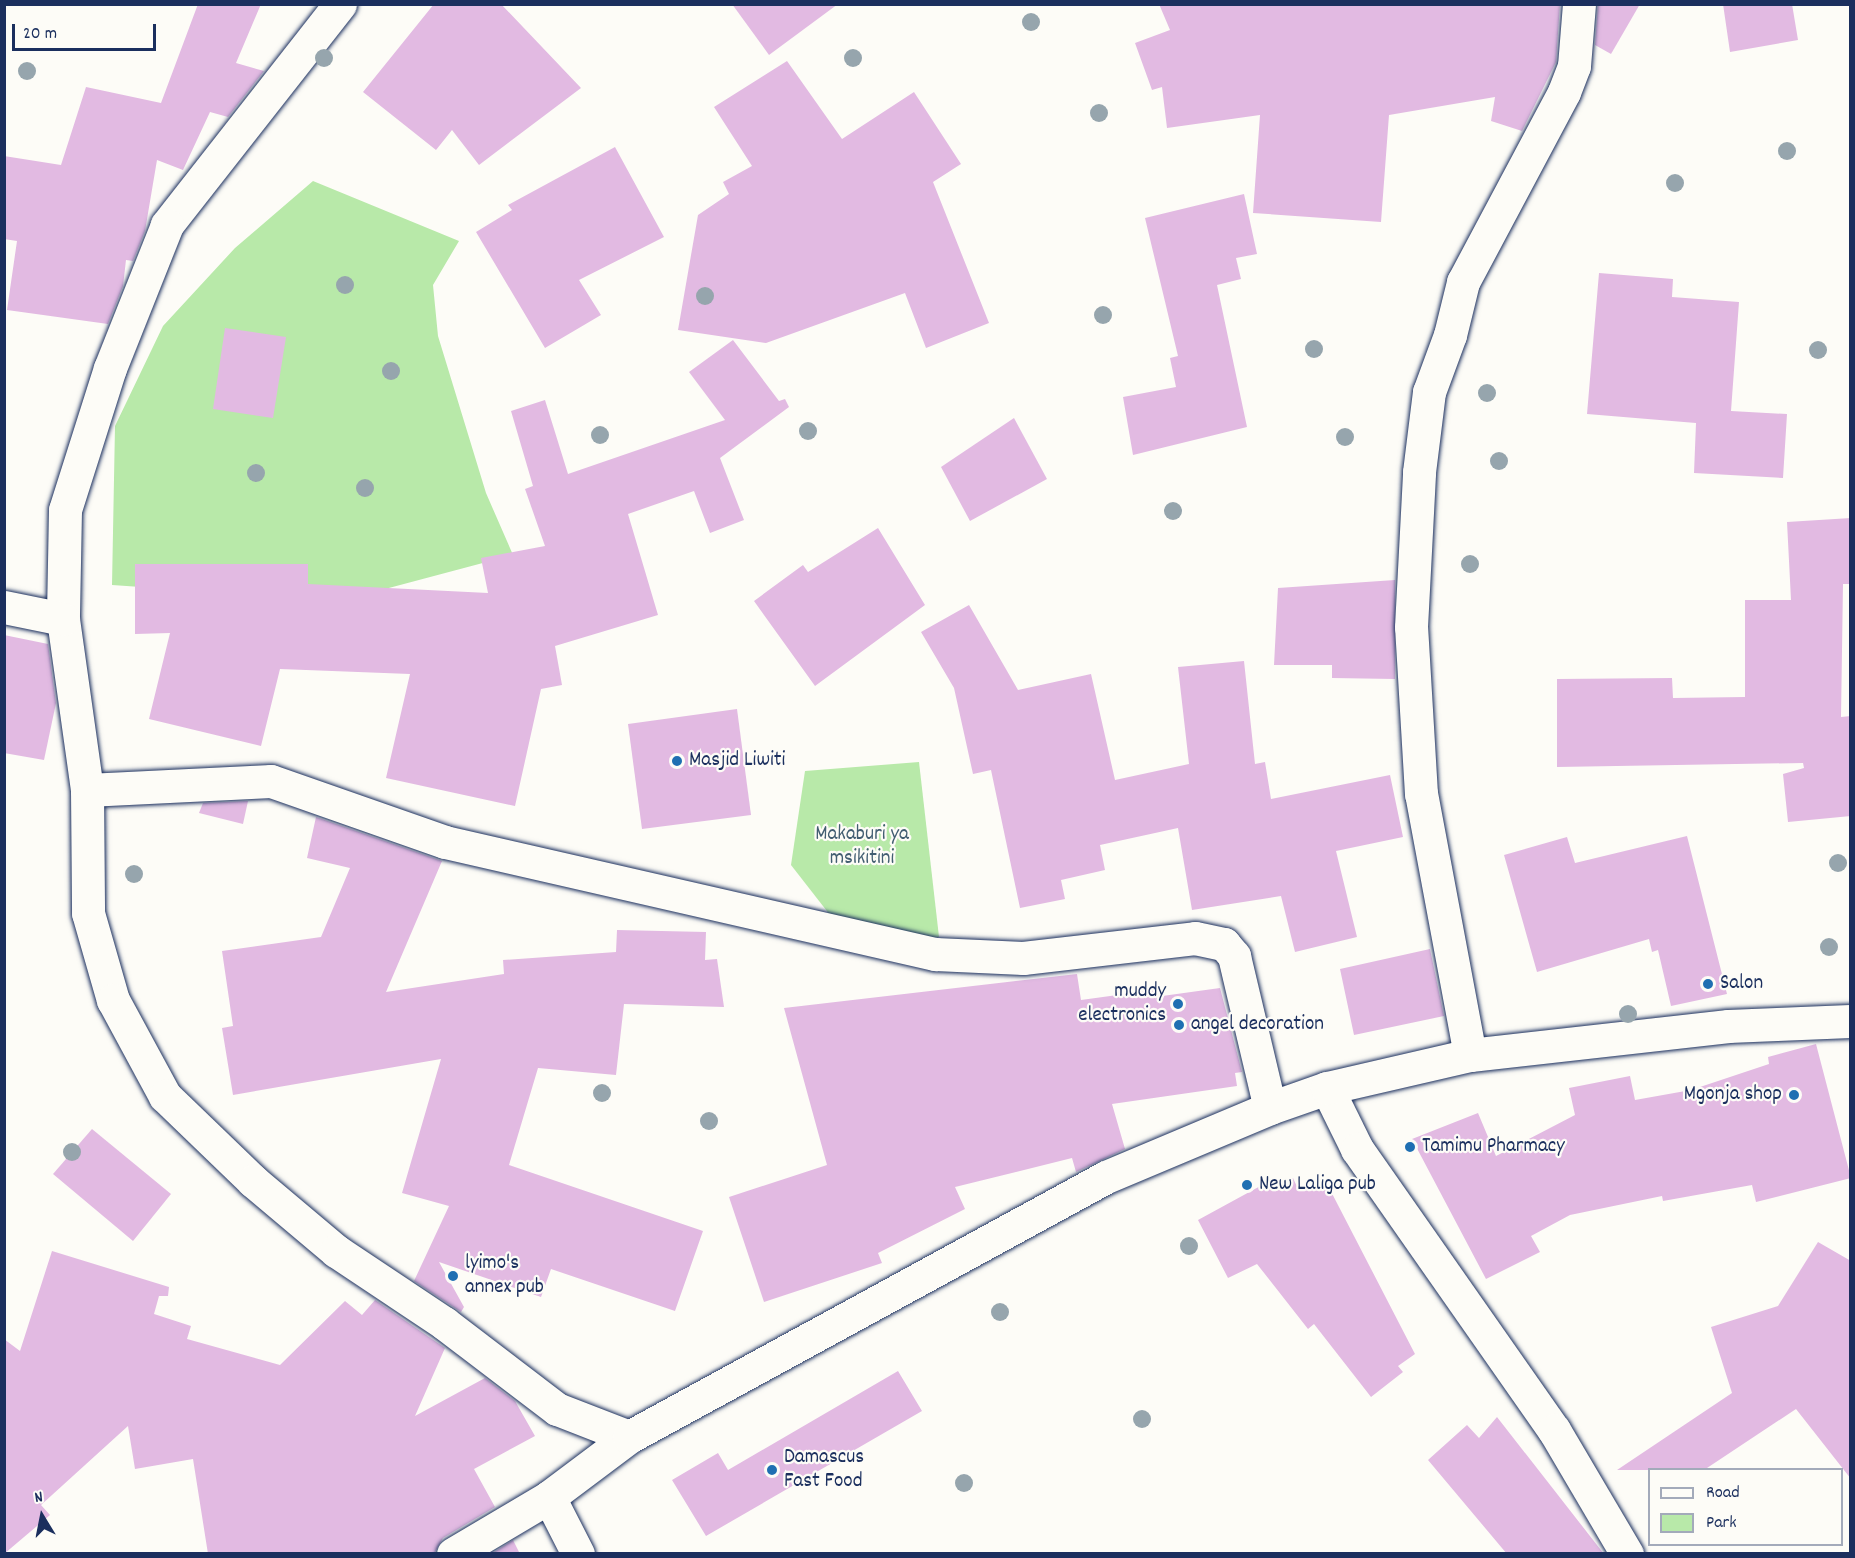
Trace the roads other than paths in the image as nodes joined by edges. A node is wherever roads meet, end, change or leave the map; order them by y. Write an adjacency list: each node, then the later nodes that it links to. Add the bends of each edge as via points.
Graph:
1 (340, 4): 4 (street, via 167,225 110,368 65,510)
2 (1579, 4): 7 (street, via 1574,66 1564,92 1463,282 1450,335 1429,392 1419,472 1411,627 1421,794)
3 (4, 607): 4 (street)
4 (63, 620): 5 (street)
5 (87, 790): 9 (street, via 271,781 445,842 935,954 1023,958 1195,938 1224,944 1234,956); 10 (street, via 88,913 113,1000 165,1096 254,1181 336,1251 444,1323 557,1409)
6 (1851, 1021): 7 (street, via 1728,1026)
7 (1470, 1055): 8 (street)
8 (1327, 1088): 9 (street); 14 (street, via 1357,1149 1554,1430)
9 (1270, 1108): 10 (street, via 1106,1177)
10 (629, 1437): 11 (street)
11 (549, 1497): 12 (street); 13 (street)
12 (453, 1554)
13 (578, 1554)
14 (1627, 1554)

